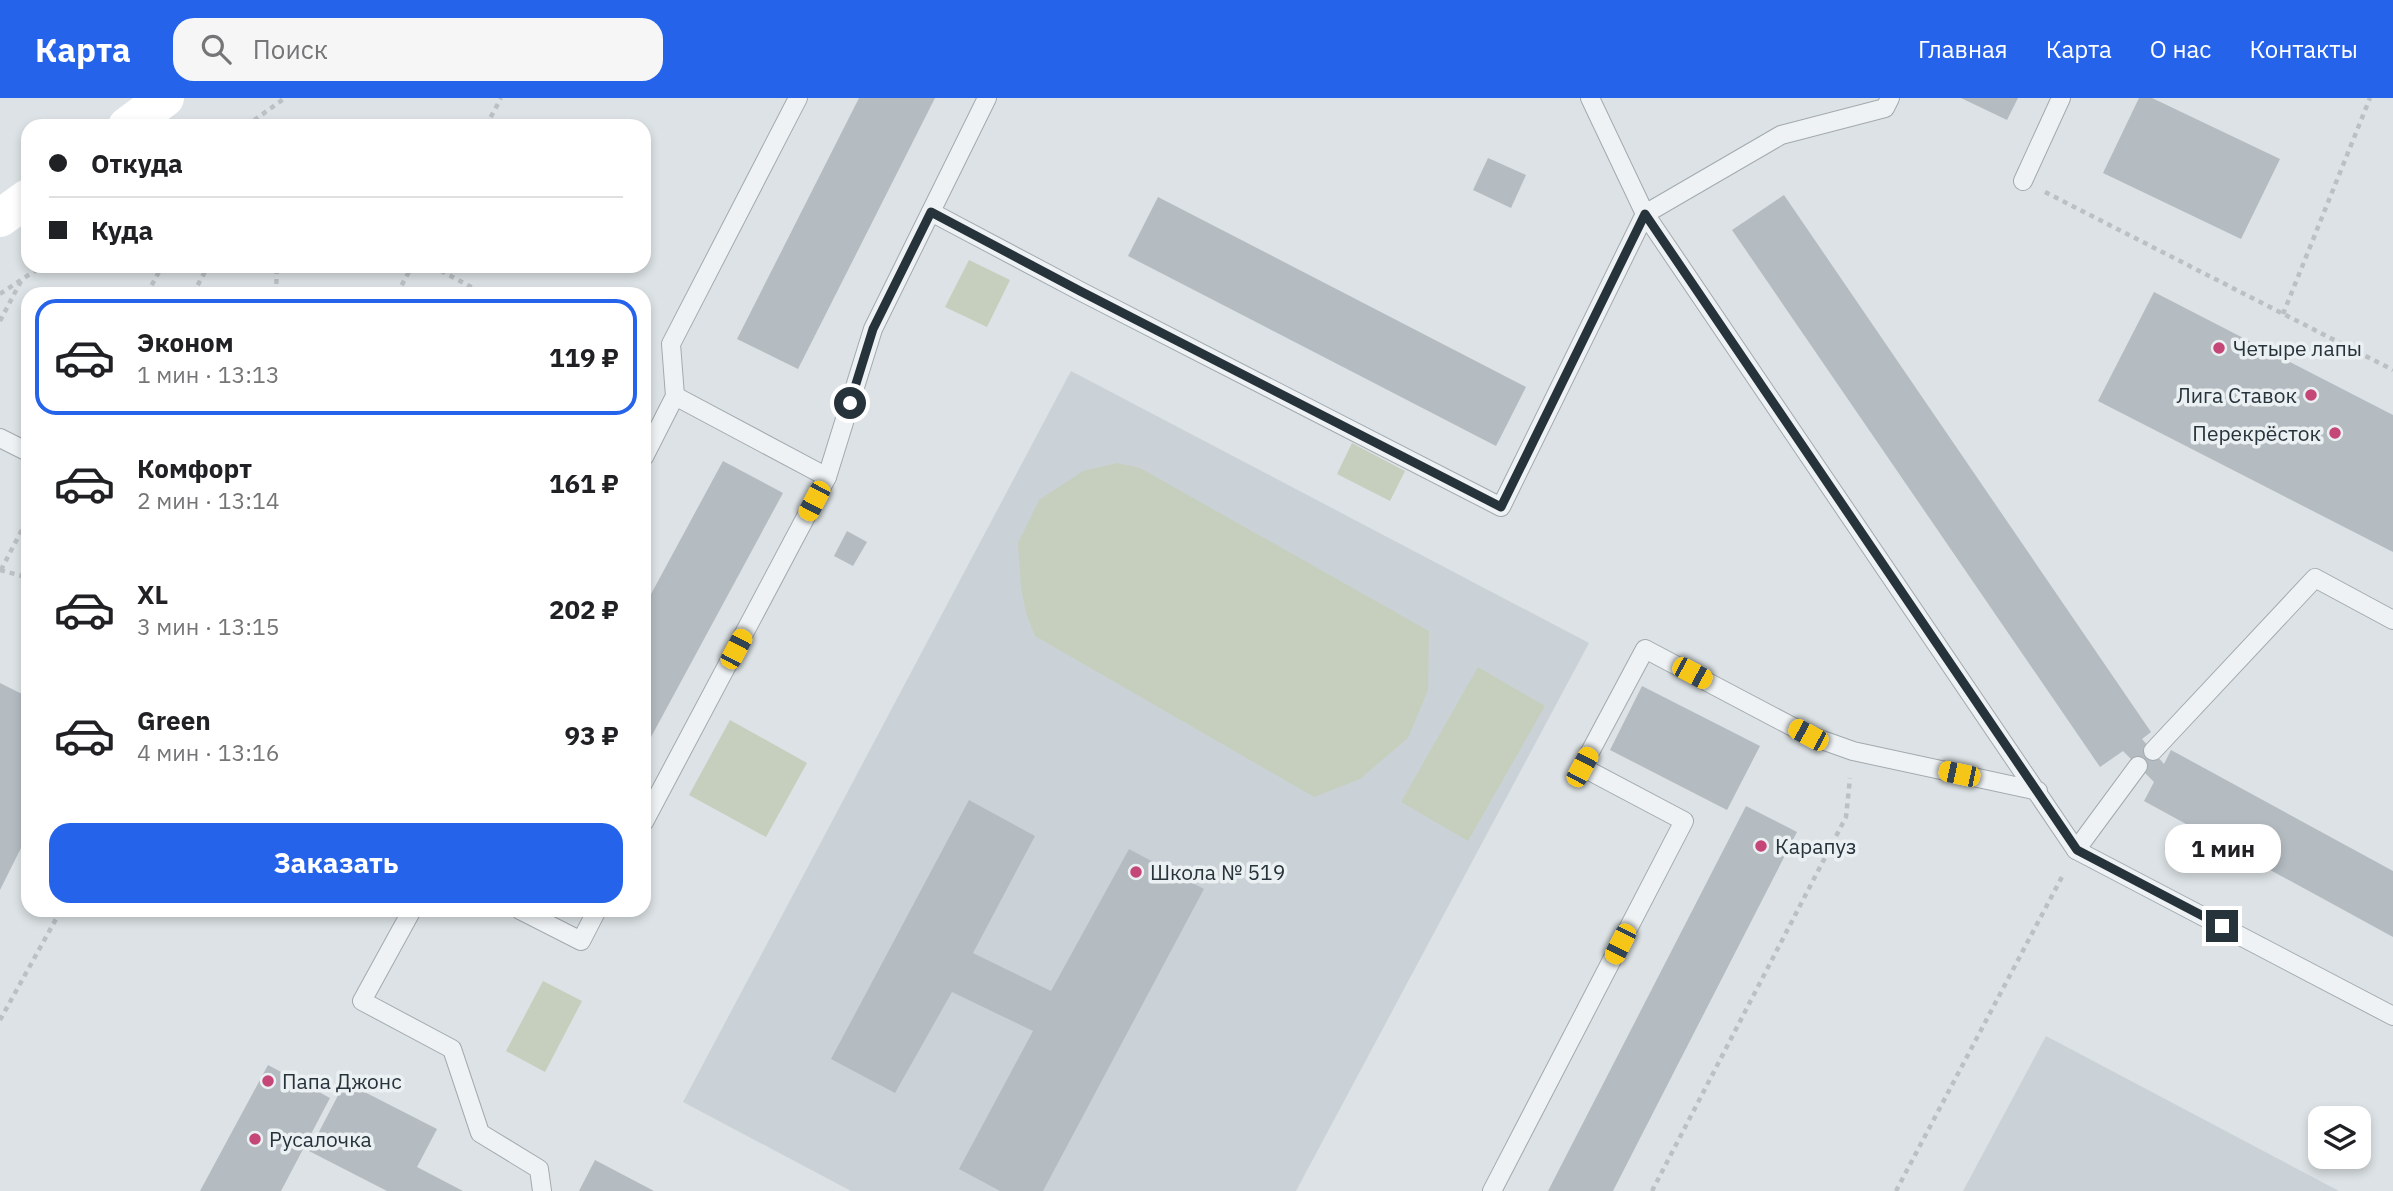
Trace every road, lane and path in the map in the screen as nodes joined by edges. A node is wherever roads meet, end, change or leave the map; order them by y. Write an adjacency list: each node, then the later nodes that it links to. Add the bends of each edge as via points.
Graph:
1 (165, 98): 10 (main road)
2 (285, 98): 11 (path)
3 (501, 98): 12 (path)
4 (798, 98): 26 (lane, via 671,344)
5 (988, 98): 15 (lane)
6 (1590, 98): 16 (lane)
7 (1889, 98): 16 (lane, via 1885,108 1781,135)
8 (2061, 98): 13 (lane)
9 (2370, 98): 23 (path)
10 (136, 119)
11 (256, 119)
12 (490, 119)
13 (2023, 181): 23 (path)
14 (21, 203): 17 (main road)
15 (931, 212): 16 (lane, via 1501,507); 30 (lane, via 873,329)
16 (1645, 214): 38 (lane)
17 (0, 218)
18 (32, 273): 20 (path)
19 (445, 273): 21 (path)
20 (23, 279): 22 (path); 24 (path)
21 (471, 287)
22 (0, 294)
23 (2283, 314): 25 (path)
24 (0, 321)
25 (2393, 370)
26 (675, 396): 28 (lane); 30 (lane)
27 (0, 438): 29 (lane)
28 (651, 443)
29 (21, 448)
30 (827, 477): 39 (lane)
31 (21, 531): 32 (path)
32 (0, 570): 33 (path)
33 (21, 576)
34 (2393, 620): 36 (lane, via 2315,578)
35 (1853, 751): 38 (lane); 48 (lane, via 1808,735 1645,649 1582,767 1684,821); 49 (path, via 1846,817)
36 (2153, 751)
37 (2138, 766): 40 (lane)
38 (2038, 791): 40 (lane)
39 (651, 809)
40 (2077, 850): 45 (lane); 50 (path)
41 (57, 917): 46 (path)
42 (408, 917): 47 (lane, via 362,1001 452,1049 480,1133 539,1169)
43 (534, 917): 44 (lane, via 581,941)
44 (593, 917)
45 (2393, 1016)
46 (0, 1020)
47 (542, 1191)
48 (1492, 1191)
49 (1652, 1191)
50 (1896, 1191)

